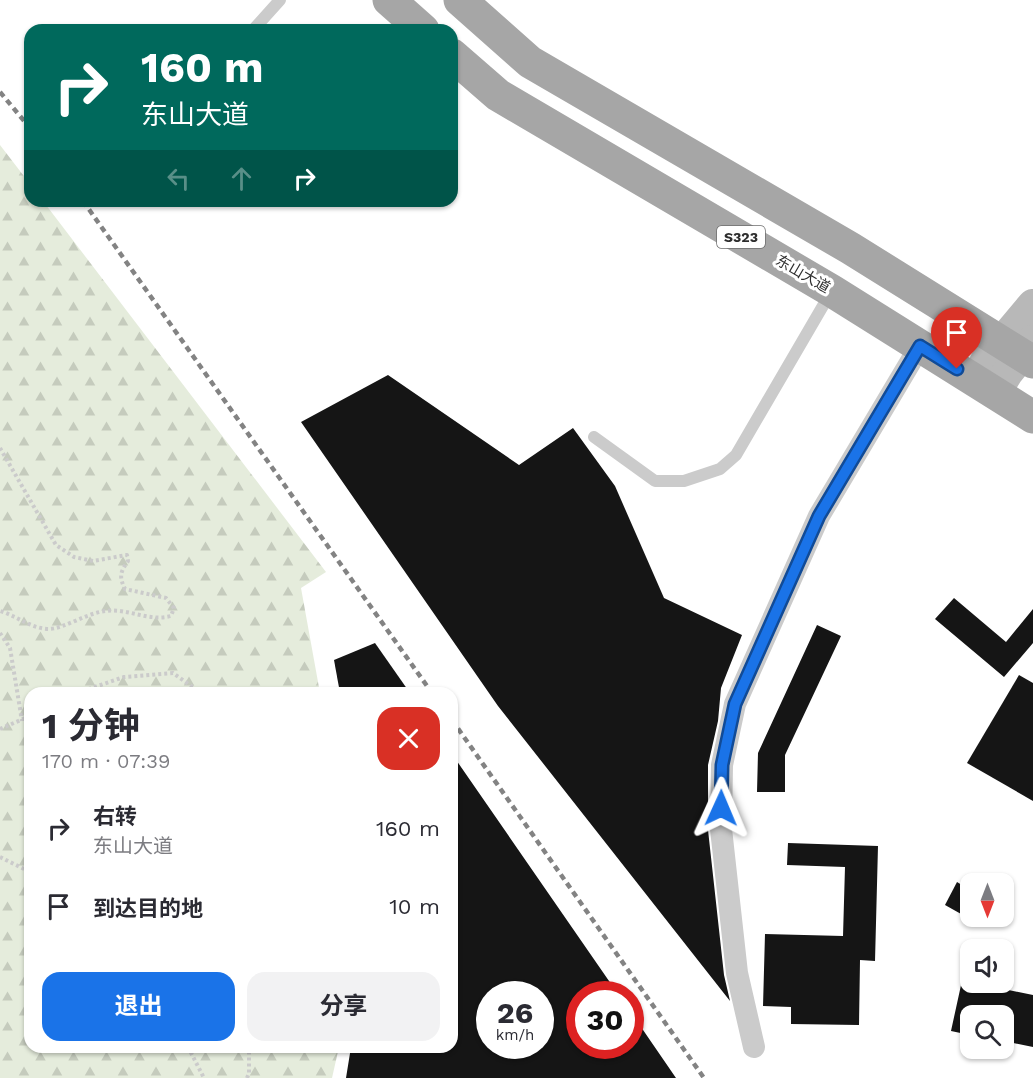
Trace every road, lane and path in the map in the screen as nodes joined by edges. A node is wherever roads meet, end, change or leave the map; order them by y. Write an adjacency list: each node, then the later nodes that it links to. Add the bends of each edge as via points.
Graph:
1 (280, 0): 4 (lane)
2 (389, 0): 5 (main road)
3 (460, 0): 10 (main road, via 530,62)
4 (258, 24)
5 (416, 24)
6 (458, 60): 7 (main road, 东山大道 / S323, via 498,95)
7 (832, 291): 9 (main road, 东山大道 / S323); 13 (lane, via 736,455 720,469 684,481 655,481)
8 (1033, 306): 10 (main road)
9 (920, 346): 11 (main road, 东山大道 / S323); 23 (street, via 819,516 735,704 722,765 720,829 737,973)
10 (1022, 350): 11 (main road, via 986,361)
11 (985, 387): 12 (main road, 东山大道 / S323)
12 (1033, 417)
13 (594, 437)
14 (0, 448): 15 (path, via 56,545 74,557 93,561 127,555 128,561 120,572 125,589 166,598 174,608 171,616 163,618 129,611 100,612 50,629)
15 (0, 611)
16 (0, 633): 19 (path, via 10,648)
17 (95, 687): 18 (path, via 124,677 173,673)
18 (193, 687)
19 (22, 721): 20 (path)
20 (0, 729)
21 (0, 857): 22 (path)
22 (24, 869)
23 (754, 1047)
24 (192, 1053): 26 (path)
25 (249, 1053): 27 (path)
26 (204, 1078)
27 (247, 1078)

